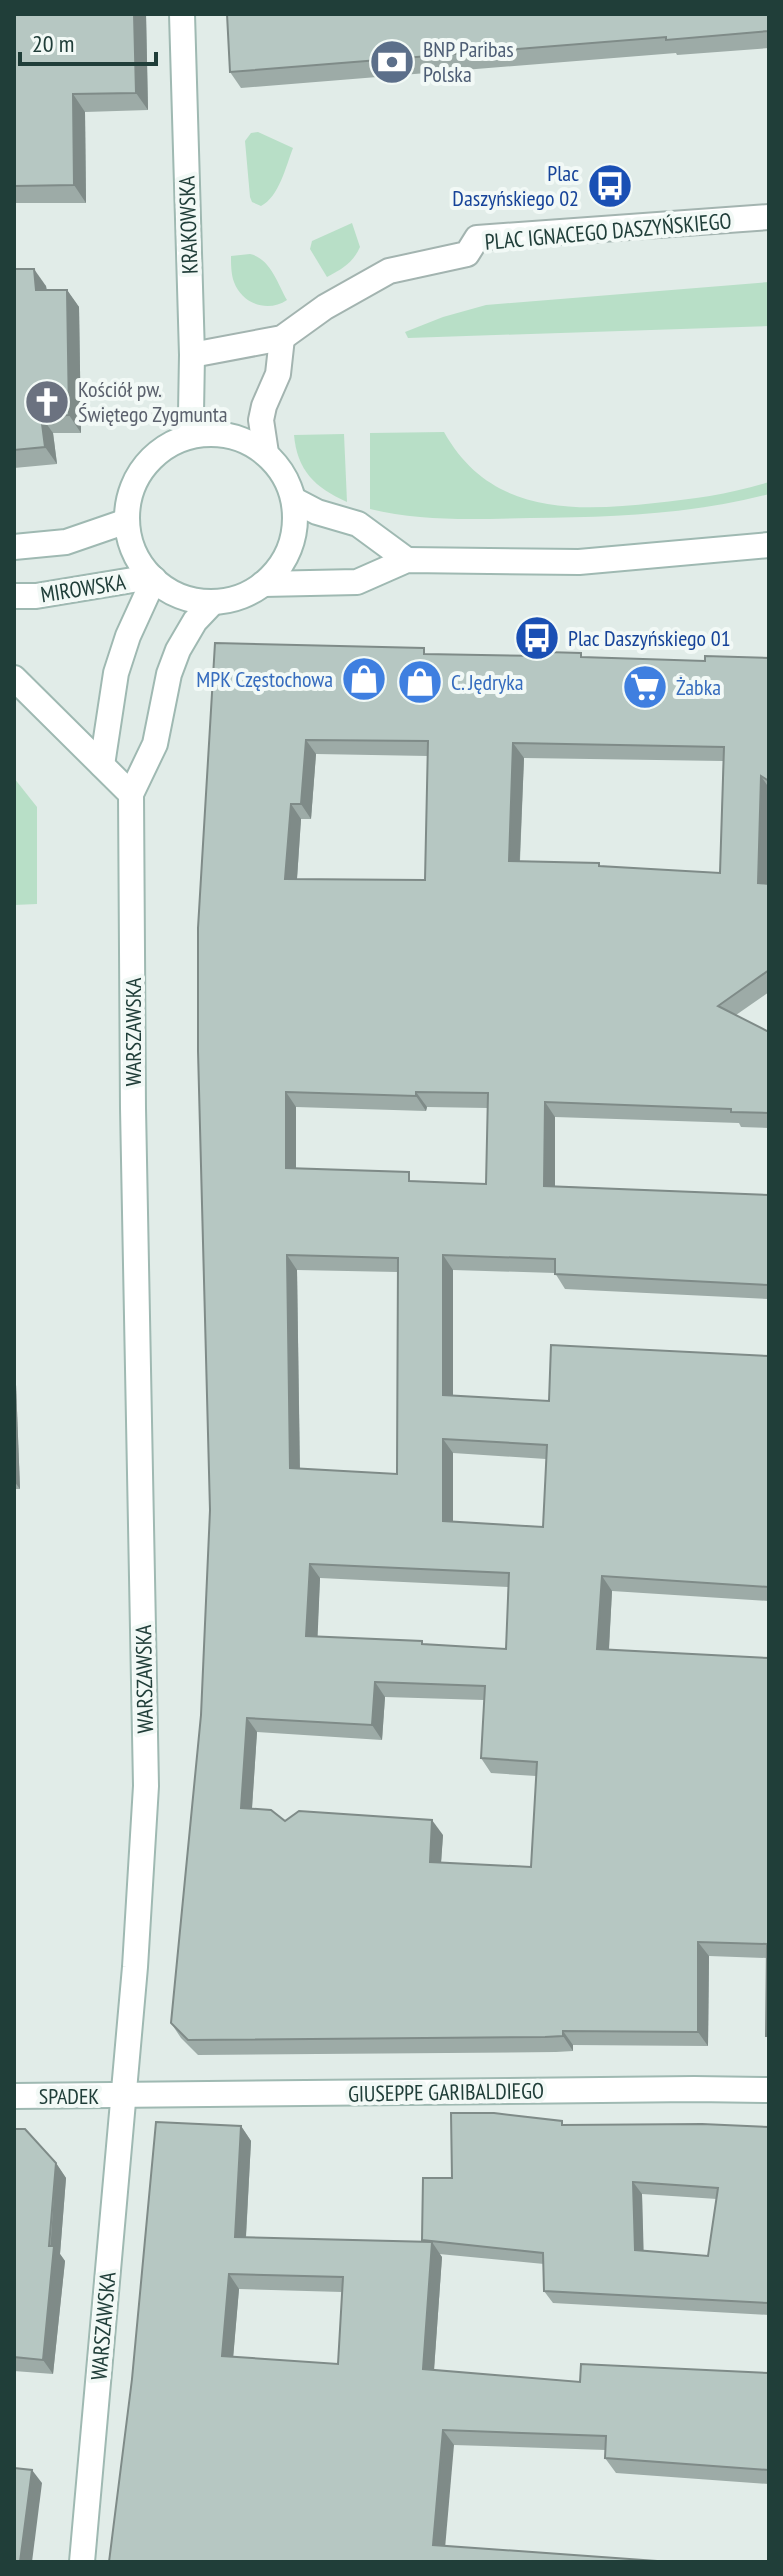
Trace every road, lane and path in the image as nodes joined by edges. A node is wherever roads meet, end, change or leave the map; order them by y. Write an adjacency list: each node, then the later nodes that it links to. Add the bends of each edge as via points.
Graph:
1 (182, 14): 4 (street, KRAKOWSKA)
2 (769, 217): 3 (street, PLAC IGNACEGO DASZYŃSKIEGO, via 477,238 467,254 389,271)
3 (282, 338): 4 (street, PLAC IGNACEGO DASZYŃSKIEGO); 6 (street, via 278,374 261,420)
4 (192, 355): 5 (street, KRAKOWSKA)
5 (188, 436): 6 (street, via 215,433 242,439); 8 (street, via 162,448 142,468 130,493)
6 (266, 453): 7 (street, via 284,474)
7 (294, 500): 11 (street, via 358,524); 13 (street, via 290,546)
8 (127, 521): 10 (street, via 66,542); 12 (street, via 133,552)
9 (769, 545): 11 (street, via 579,562)
10 (14, 547)
11 (407, 560): 13 (street, via 357,582)
12 (152, 578): 14 (street, MIROWSKA); 15 (street, via 171,592); 17 (street, via 116,673)
13 (263, 584): 15 (street, via 239,597)
14 (14, 596)
15 (213, 602): 18 (street, WARSZAWSKA, via 178,650 155,744)
16 (14, 678): 17 (street)
17 (102, 765): 18 (street)
18 (131, 794): 21 (street, WARSZAWSKA, via 146,1786)
19 (769, 2090): 21 (street, GIUSEPPE GARIBALDIEGO)
20 (14, 2096): 21 (street, SPADEK)
21 (123, 2097): 22 (street, WARSZAWSKA)
22 (82, 2562)

